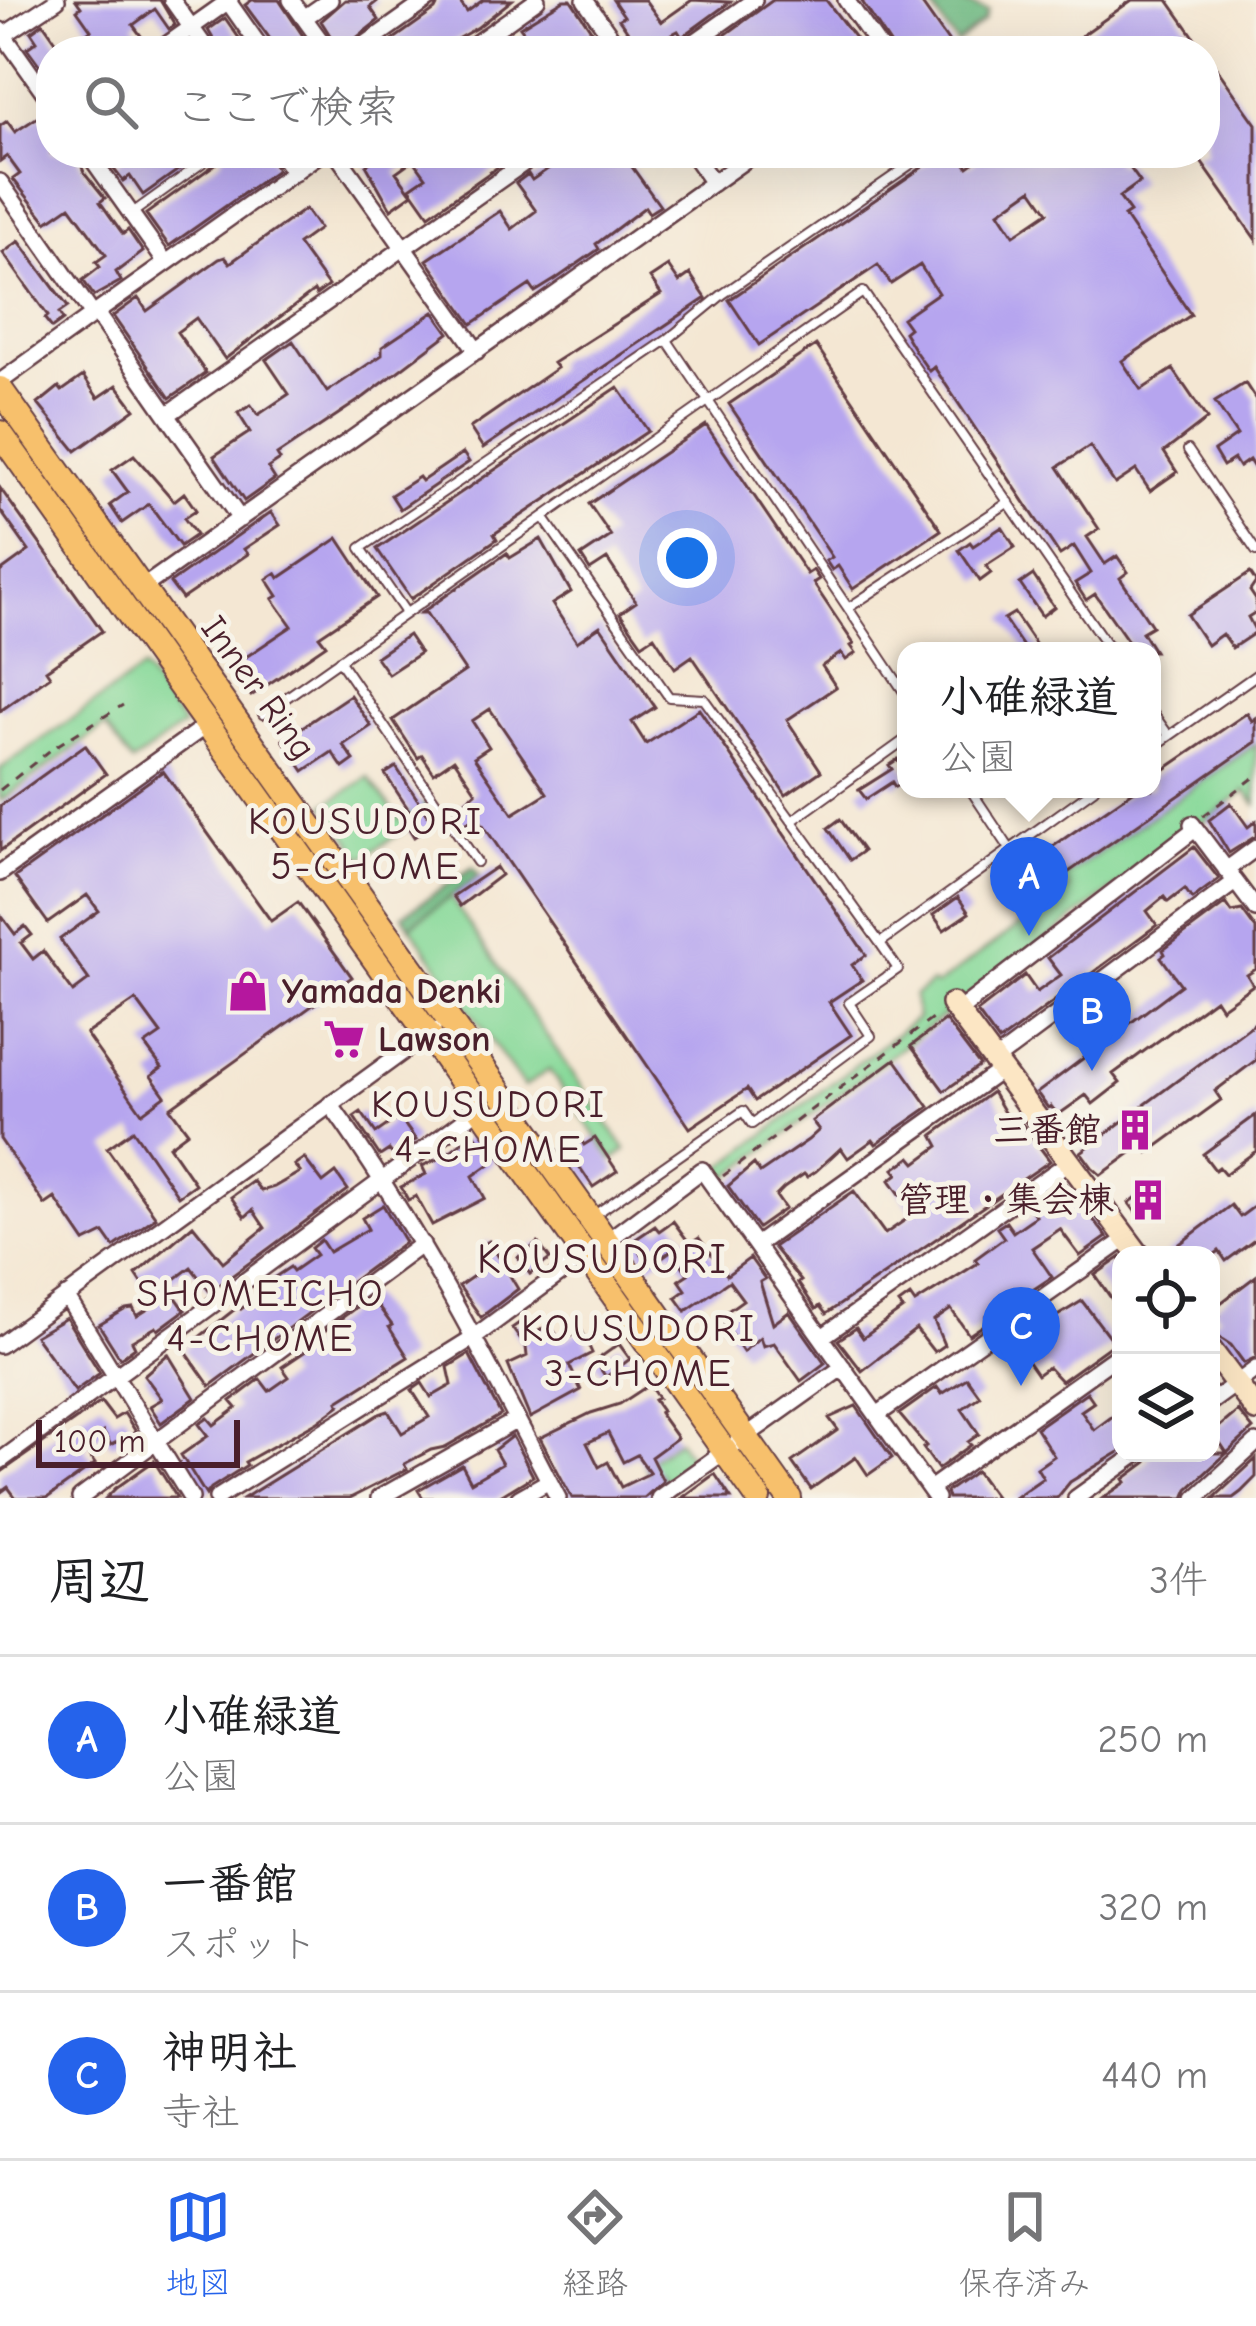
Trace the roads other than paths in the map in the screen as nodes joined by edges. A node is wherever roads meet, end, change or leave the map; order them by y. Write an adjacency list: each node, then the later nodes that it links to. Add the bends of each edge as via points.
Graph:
1 (57, 0): 13 (street)
2 (172, 0): 12 (street)
3 (228, 0): 12 (street); 16 (street)
4 (291, 0): 11 (street)
5 (330, 0): 11 (street)
6 (428, 0): 18 (street)
7 (536, 0): 19 (street)
8 (585, 0): 20 (street)
9 (754, 0): 21 (street)
10 (847, 0): 22 (street)
11 (304, 18): 17 (street)
12 (191, 28): 14 (street); 15 (street)
13 (2, 36): 23 (street)
14 (180, 36)
15 (197, 36)
16 (253, 36)
17 (317, 36)
18 (377, 36)
19 (486, 36)
20 (610, 36)
21 (703, 36)
22 (872, 36)
23 (36, 82)
24 (98, 168): 36 (street)
25 (195, 168): 36 (lane)
26 (290, 168): 33 (street)
27 (301, 168): 33 (street)
28 (347, 168): 37 (street)
29 (517, 168): 37 (street)
30 (702, 168): 35 (street)
31 (734, 168): 35 (street)
32 (905, 168): 40 (lane)
33 (294, 173): 38 (street)
34 (0, 182): 39 (street)
35 (712, 183): 41 (street)
36 (131, 214): 38 (street)
37 (404, 248): 41 (street); 44 (street)
38 (166, 263): 39 (street)
39 (95, 314): 42 (street); 44 (street)
40 (667, 340): 43 (lane); 53 (lane, via 361,548)
41 (477, 351): 49 (street)
42 (0, 386): 51 (main road, Inner Ring)
43 (709, 402): 47 (lane, via 863,292); 48 (lane); 52 (lane)
44 (167, 416): 49 (street)
45 (0, 433): 59 (main road, Inner Ring)
46 (1188, 450): 50 (lane)
47 (1009, 502): 52 (lane); 54 (lane)
48 (543, 518): 53 (lane); 66 (lane, via 669,698 704,699)
49 (240, 519): 51 (street)
50 (1256, 551)
51 (142, 588): 75 (main road, Inner Ring)
52 (848, 608): 57 (lane)
53 (406, 613): 55 (lane)
54 (1105, 642)
55 (339, 660): 58 (lane); 69 (lane)
56 (1256, 675): 61 (lane)
57 (897, 681)
58 (263, 714)
59 (208, 724): 70 (street); 76 (main road, Inner Ring)
60 (1161, 726): 61 (lane)
61 (1168, 736): 62 (lane)
62 (1161, 741)
63 (897, 746): 66 (lane)
64 (976, 798): 68 (lane)
65 (1081, 798): 68 (lane)
66 (792, 821): 73 (lane)
67 (1256, 848): 71 (street)
68 (1010, 849): 73 (lane)
69 (477, 862)
70 (0, 874)
71 (1231, 876): 72 (street); 74 (street, via 1194,827); 77 (street)
72 (1256, 909)
73 (880, 943): 82 (lane, via 898,969 849,1003 871,1036 752,1124 742,1112)
74 (955, 1008): 77 (street)
75 (449, 1018): 76 (street); 82 (main road, Inner Ring)
76 (426, 1035): 78 (street); 79 (main road, Inner Ring)
77 (998, 1065): 80 (street); 85 (street)
78 (330, 1104): 81 (street); 89 (street)
79 (479, 1109): 81 (street); 87 (main road, Inner Ring)
80 (1070, 1162): 86 (street); 91 (street)
81 (384, 1179): 84 (street); 97 (street)
82 (590, 1218): 83 (main road, Inner Ring)
83 (607, 1240): 85 (street, via 702,1170); 105 (main road, Inner Ring)
84 (422, 1244): 90 (street); 103 (street)
85 (756, 1245): 91 (street)
86 (1133, 1246)
87 (584, 1256): 90 (street); 105 (main road, Inner Ring)
88 (1112, 1260): 101 (street)
89 (66, 1296): 92 (street); 97 (street)
90 (474, 1336): 102 (street); 112 (street)
91 (822, 1337): 95 (street)
92 (0, 1345)
93 (1120, 1354): 109 (street)
94 (1214, 1354): 98 (street)
95 (843, 1367): 101 (street); 105 (street)
96 (1256, 1369): 98 (street)
97 (116, 1376): 103 (street); 106 (street)
98 (1236, 1384): 99 (street); 100 (street)
99 (1220, 1396)
100 (1256, 1410)
101 (877, 1415): 109 (street)
102 (518, 1420): 108 (street); 113 (street)
103 (156, 1442): 110 (street); 111 (street)
104 (1256, 1442): 120 (street)
105 (735, 1443): 116 (street); 117 (main road, Inner Ring); 118 (main road, Inner Ring)
106 (0, 1461)
107 (1126, 1462): 119 (street)
108 (549, 1480): 114 (street); 115 (street)
109 (933, 1493)
110 (80, 1498)
111 (191, 1498)
112 (217, 1498)
113 (379, 1498)
114 (519, 1498)
115 (558, 1498)
116 (659, 1498)
117 (758, 1498)
118 (789, 1498)
119 (1076, 1498)
120 (1196, 1498)

